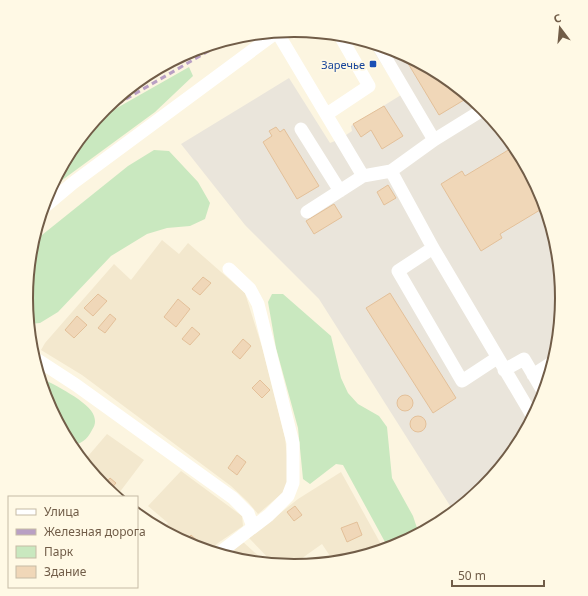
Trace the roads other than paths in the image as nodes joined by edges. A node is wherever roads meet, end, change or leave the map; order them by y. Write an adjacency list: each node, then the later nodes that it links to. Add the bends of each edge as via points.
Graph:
1 (281, 38): 6 (street)
2 (268, 39): 12 (street)
3 (343, 42): 6 (street, via 369,86)
4 (383, 53): 8 (street)
5 (479, 113): 8 (street)
6 (327, 114): 10 (street)
7 (301, 129): 11 (street)
8 (434, 140): 9 (street)
9 (391, 172): 10 (street); 14 (street)
10 (363, 176): 11 (street)
11 (340, 191): 13 (street)
12 (52, 201)
13 (307, 212)
14 (433, 248): 16 (street); 16 (street, via 398,271 462,381)
15 (229, 269): 23 (street, via 250,289 258,304 293,444 293,483 288,496)
16 (497, 358): 19 (street)
17 (41, 362): 23 (street, via 233,498 248,513)
18 (546, 366): 20 (street)
19 (504, 370): 20 (street, via 524,359); 22 (street)
20 (533, 374): 21 (street)
21 (540, 386)
22 (529, 411)
23 (253, 527): 24 (street)
24 (224, 549)

